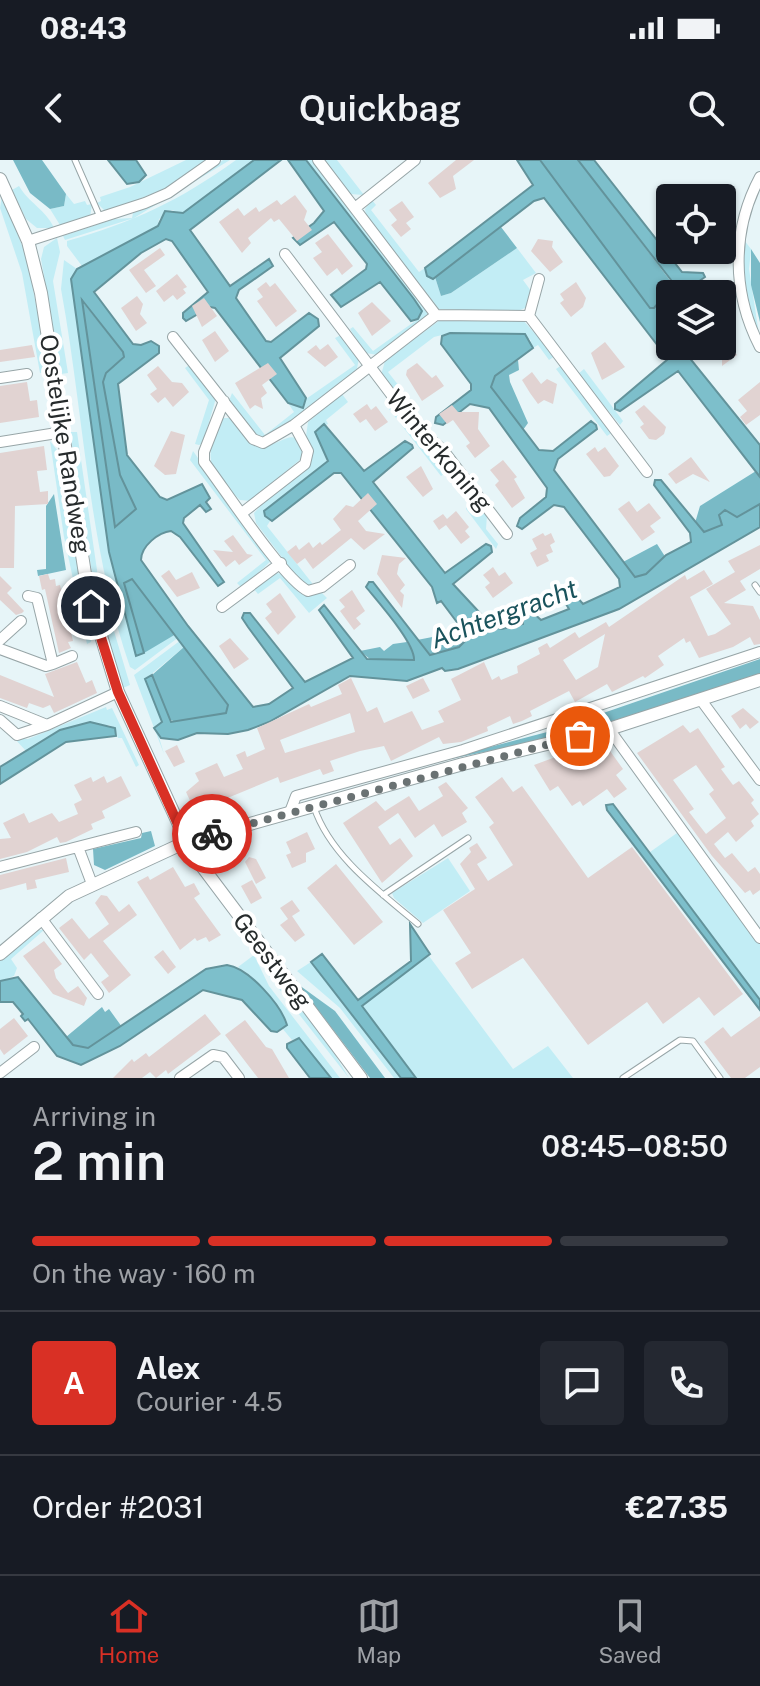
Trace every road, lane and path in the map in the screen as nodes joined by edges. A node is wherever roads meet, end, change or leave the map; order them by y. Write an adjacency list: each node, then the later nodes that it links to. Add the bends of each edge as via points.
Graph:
1 (75, 160): 8 (lane)
2 (215, 160): 8 (street, via 168,193)
3 (318, 160): 7 (street)
4 (415, 160): 7 (street)
5 (760, 177): 15 (street, via 741,220 738,247 742,294)
6 (0, 179): 9 (street, Oostelijke Randweg)
7 (355, 208): 12 (street)
8 (100, 218): 9 (street)
9 (28, 241): 21 (street, Oostelijke Randweg)
10 (285, 254): 16 (street, Winterkoning)
11 (539, 279): 13 (street)
12 (436, 315): 13 (street); 16 (street, Winterkoning)
13 (529, 316): 23 (street)
14 (173, 337): 19 (street, Winterkoning)
15 (760, 347)
16 (371, 367): 20 (street, Winterkoning); 25 (street, Winterkoning)
17 (27, 374): 18 (street)
18 (0, 378)
19 (224, 401): 20 (street, Winterkoning, via 257,441 270,442); 24 (street, via 204,462)
20 (294, 425): 24 (street, via 308,451 305,464)
21 (63, 432): 22 (street); 39 (street, Oostelijke Randweg, via 88,593)
22 (0, 442)
23 (647, 472)
24 (242, 513): 26 (street)
25 (507, 534)
26 (281, 563): 27 (street, via 308,591); 31 (street)
27 (350, 565)
28 (755, 585): 29 (lane)
29 (760, 592)
30 (28, 596): 37 (street, via 37,598)
31 (222, 607)
32 (21, 621): 33 (street)
33 (0, 640)
34 (0, 649): 37 (street)
35 (760, 652): 47 (street, via 463,750 296,796)
36 (72, 656): 37 (street)
37 (53, 664)
38 (760, 680): 40 (street)
39 (118, 692): 43 (street); 50 (street, Oostelijke Randweg)
40 (701, 700): 44 (street); 45 (street)
41 (0, 706): 43 (street)
42 (0, 720): 43 (street, via 17,735)
43 (47, 725)
44 (609, 729): 46 (street); 57 (street)
45 (760, 780)
46 (313, 806): 47 (street); 54 (lane, via 361,875)
47 (290, 812): 50 (street)
48 (136, 832): 51 (street)
49 (468, 838): 54 (lane)
50 (186, 842): 53 (street); 64 (street, Geestweg)
51 (78, 847): 52 (street); 53 (street)
52 (0, 867)
53 (92, 884): 55 (street)
54 (383, 895): 56 (lane)
55 (41, 918): 58 (street); 59 (street)
56 (418, 924)
57 (760, 938)
58 (0, 954)
59 (98, 994)
60 (34, 1047): 61 (street)
61 (0, 1076)
62 (180, 1078): 63 (street, via 213,1055 223,1057)
63 (239, 1078)
64 (361, 1078)
65 (623, 1078): 66 (lane, via 680,1040 693,1041)
66 (720, 1078)

